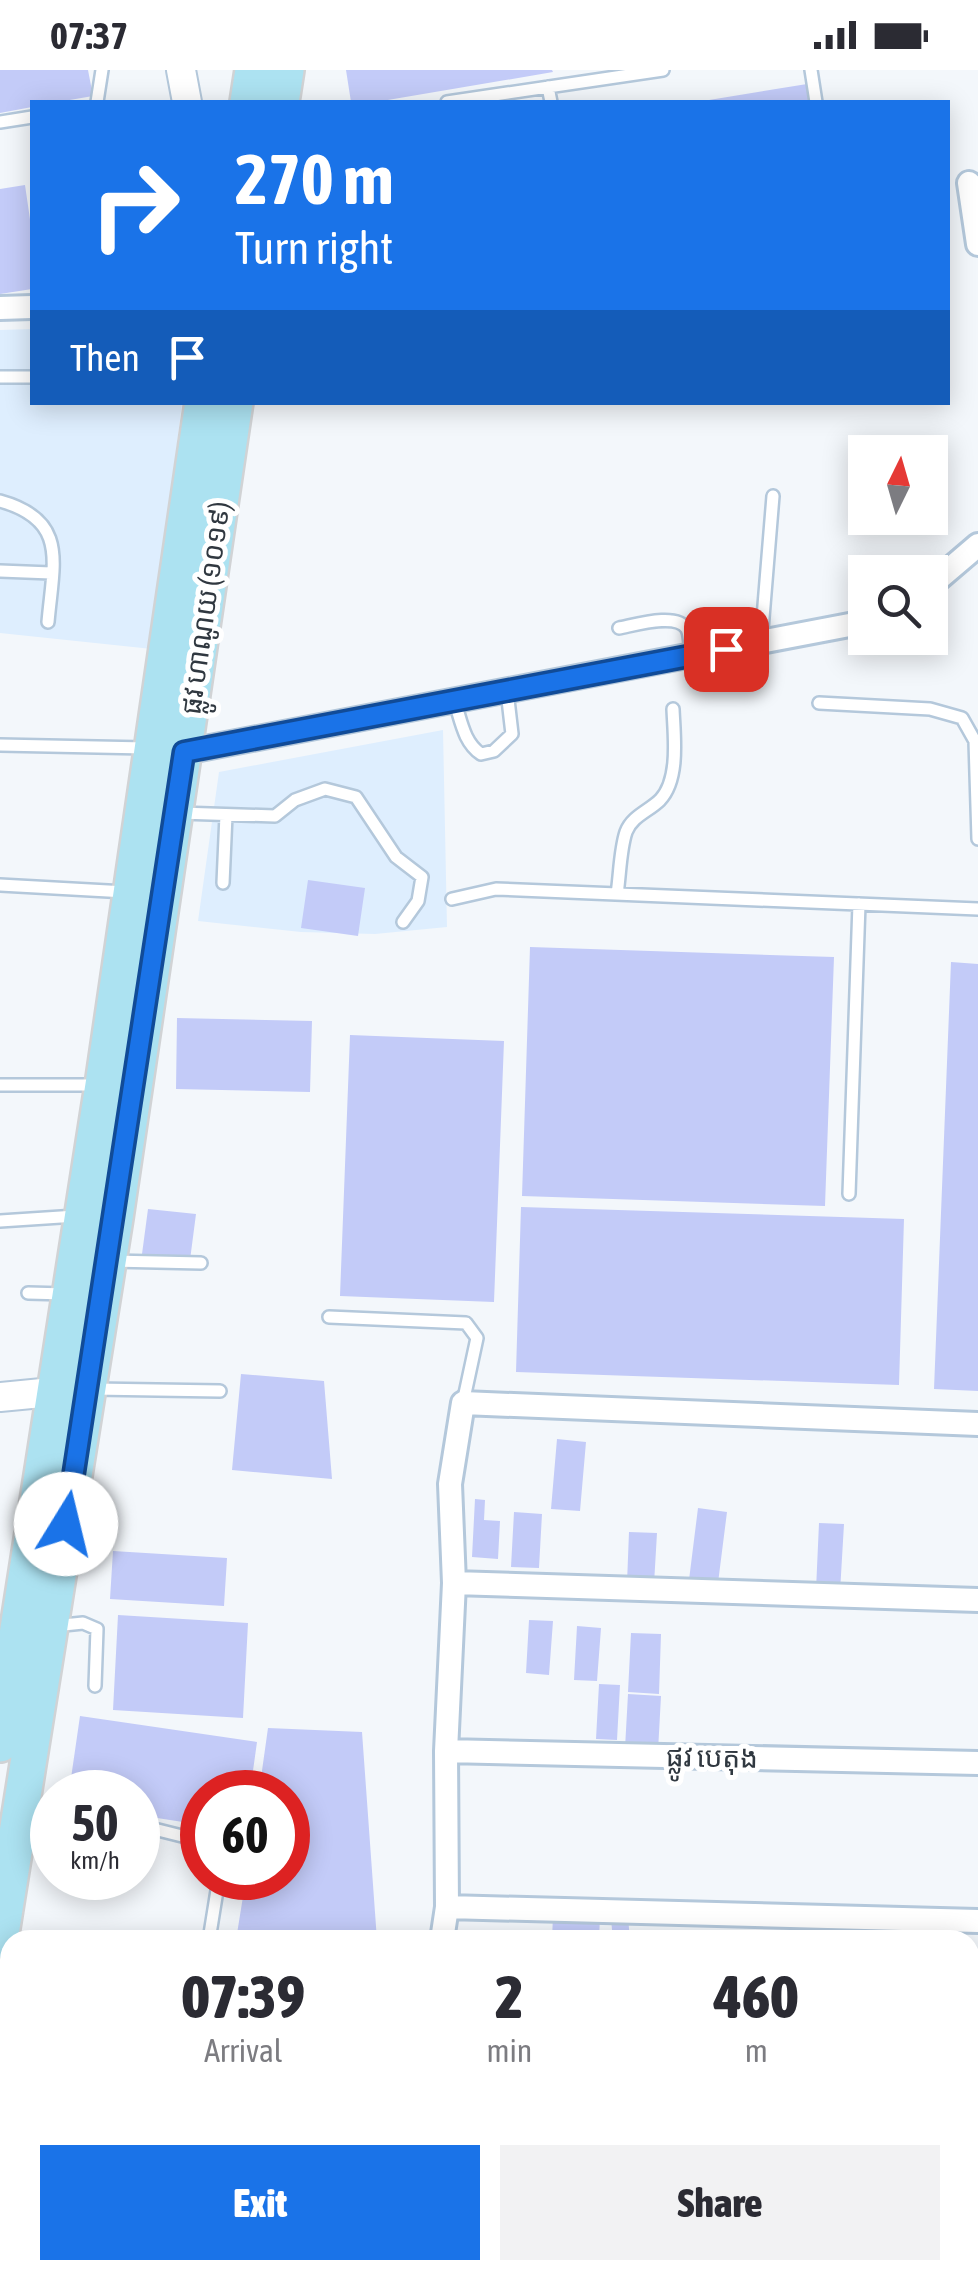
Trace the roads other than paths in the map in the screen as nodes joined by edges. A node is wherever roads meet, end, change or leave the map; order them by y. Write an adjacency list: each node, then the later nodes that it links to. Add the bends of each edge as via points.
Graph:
1 (102, 70): 8 (lane)
2 (181, 70): 9 (street)
3 (254, 70): 10 (main road)
4 (286, 70): 11 (main road)
5 (663, 70): 7 (lane)
6 (811, 70): 14 (lane)
7 (548, 87): 12 (lane); 13 (lane)
8 (98, 100)
9 (186, 100)
10 (248, 100)
11 (280, 100)
12 (460, 100)
13 (551, 100)
14 (816, 100)
15 (30, 117): 16 (lane)
16 (0, 122)
17 (969, 183): 18 (street)
18 (978, 244)
19 (30, 307): 20 (street)
20 (0, 308)
21 (0, 377): 22 (lane)
22 (30, 378)
23 (203, 405): 41 (main road, ផ្លូវ ហាណូយ (១០១៩))
24 (234, 405): 41 (main road, ផ្លូវ ហាណូយ (១០១៩))
25 (773, 496): 34 (lane)
26 (0, 501): 30 (lane, via 33,512 47,528)
27 (978, 545): 29 (street)
28 (0, 570): 30 (lane)
29 (948, 571)
30 (51, 573): 31 (lane)
31 (48, 622)
32 (848, 625): 34 (street)
33 (619, 628): 35 (lane, via 678,622 687,630)
34 (761, 642): 35 (street)
35 (691, 655): 36 (street)
36 (507, 691): 37 (street); 37 (lane, via 512,734 481,754 465,735)
37 (454, 700): 41 (street)
38 (819, 702): 44 (lane, via 930,709 962,718 975,740)
39 (673, 709): 48 (lane, via 668,786 626,832)
40 (0, 744): 41 (lane)
41 (167, 750): 42 (main road, ផ្លូវ ហាណូយ (១០១៩)); 47 (main road, ផ្លូវ ហាណូយ (១០១៩))
42 (175, 813): 43 (lane); 56 (main road, ផ្លូវ ហាណូយ (១០១៩))
43 (226, 815): 45 (lane); 52 (lane, via 274,816 325,790 356,797 396,857 422,876 418,901)
44 (978, 838)
45 (223, 883)
46 (0, 885): 47 (lane)
47 (131, 892): 54 (main road, ផ្លូវ ហាណូយ (១០១៩))
48 (618, 894): 49 (lane, via 496,889); 50 (lane)
49 (452, 899)
50 (859, 904): 51 (lane); 55 (lane)
51 (978, 909)
52 (403, 922)
53 (0, 1085): 54 (lane)
54 (103, 1085): 56 (main road, ផ្លូវ ហាណូយ (១០១៩))
55 (848, 1194)
56 (98, 1217): 57 (lane); 58 (main road, ផ្លូវ ហាណូយ (១០១៩)); 61 (main road, ផ្លូវ ហាណូយ (១០១៩))
57 (0, 1221)
58 (108, 1261): 59 (lane); 63 (main road, ផ្លូវ ហាណូយ (១០១៩))
59 (202, 1263)
60 (28, 1293): 61 (lane)
61 (70, 1294): 63 (main road, ផ្លូវ ហាណូយ (១០១៩))
62 (329, 1317): 66 (lane, via 466,1322 476,1338)
63 (71, 1390): 64 (lane); 65 (street); 70 (main road, ផ្លូវ ហាណូយ (១០១៩)); 71 (main road, ផ្លូវ ហាណូយ (១០១៩), via 20,1571)
64 (220, 1390)
65 (0, 1397)
66 (463, 1403): 67 (street); 68 (street, via 450,1484)
67 (978, 1424)
68 (454, 1583): 69 (street); 74 (street)
69 (978, 1600)
70 (50, 1626): 72 (lane, via 83,1623 97,1629); 79 (main road, ផ្លូវ ហាណូយ (១០១៩))
71 (8, 1642): 73 (main road, ផ្លូវ ហាណូយ (១០១៩))
72 (94, 1686)
73 (0, 1744)
74 (446, 1751): 75 (street, ផ្លូវ បេតុង); 77 (street)
75 (978, 1763)
76 (215, 1900): 80 (lane)
77 (446, 1907): 78 (street); 81 (street)
78 (978, 1921)
79 (2, 1930)
80 (211, 1930)
81 (443, 1930)

